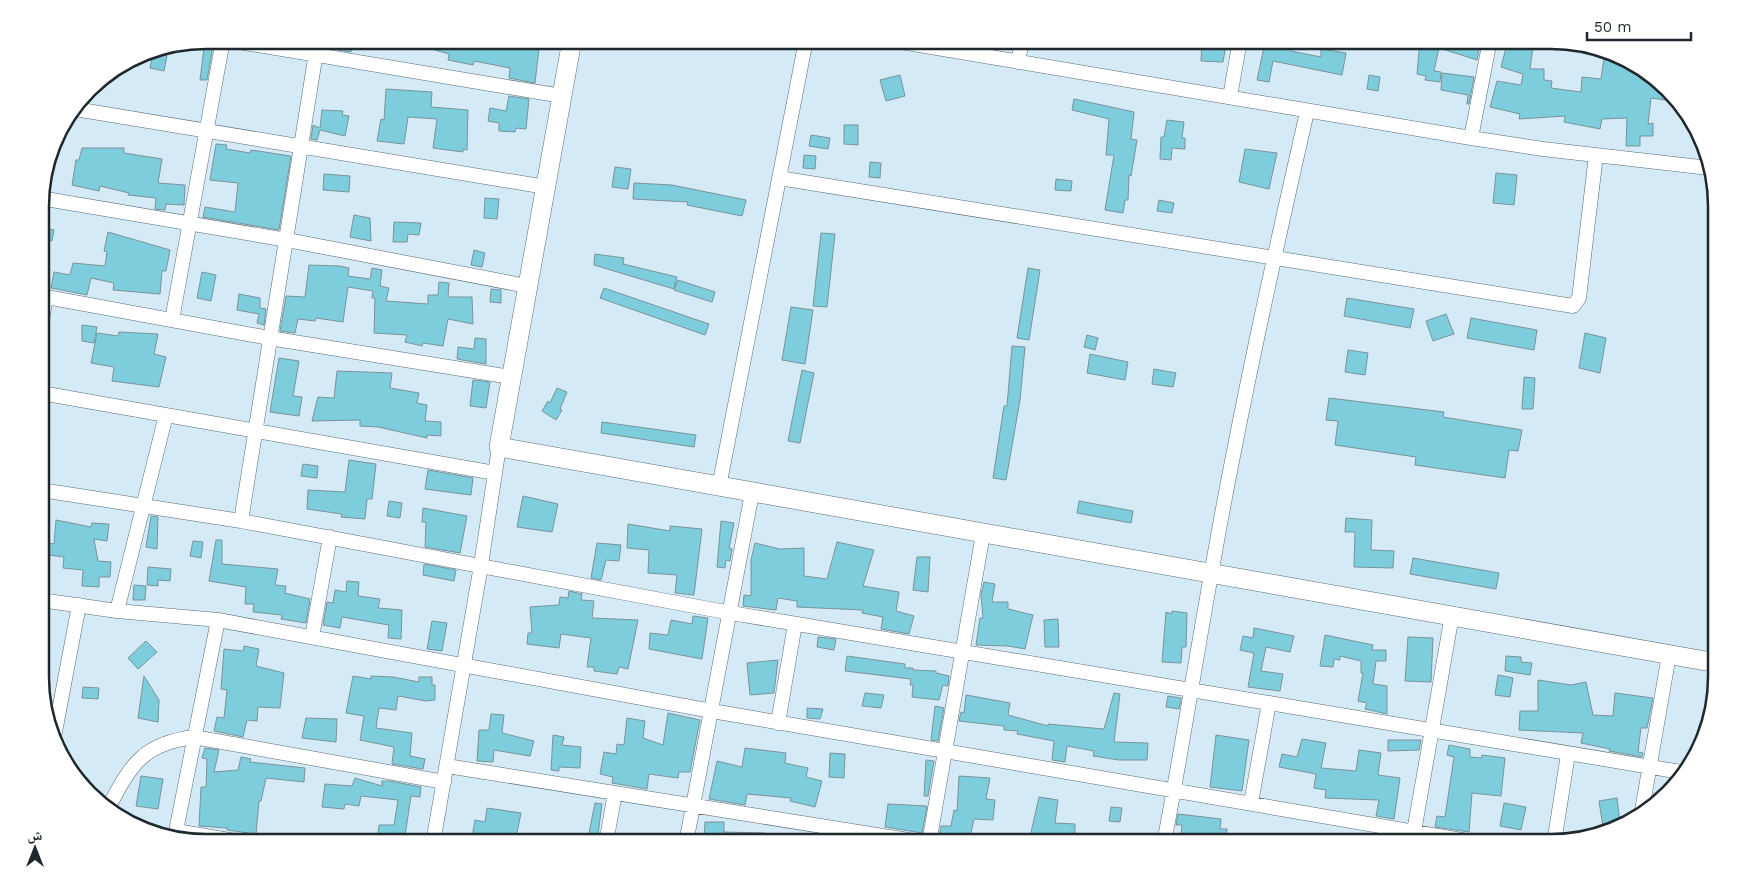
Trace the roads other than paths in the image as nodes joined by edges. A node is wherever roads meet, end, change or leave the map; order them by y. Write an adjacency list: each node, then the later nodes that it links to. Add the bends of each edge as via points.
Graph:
1 (221, 49): 15 (street)
2 (317, 49): 17 (street)
3 (327, 49): 11 (street)
4 (570, 49): 11 (street)
5 (804, 49): 20 (street)
6 (942, 49): 10 (street)
7 (1020, 49): 10 (street)
8 (1238, 49): 12 (street)
9 (1488, 49): 16 (street)
10 (1018, 62): 12 (street)
11 (562, 96): 21 (street)
12 (1230, 97): 14 (street)
13 (81, 110): 15 (street)
14 (1307, 112): 16 (street); 25 (street)
15 (205, 130): 17 (street); 23 (street)
16 (1471, 138): 18 (street)
17 (302, 146): 21 (street); 24 (street)
18 (1596, 155): 19 (street); 25 (street, via 1579,298 1573,306)
19 (1703, 166)
20 (779, 178): 25 (street); 36 (street)
21 (546, 187): 26 (street)
22 (49, 200): 23 (street)
23 (190, 225): 24 (street); 28 (street)
24 (287, 240): 26 (street); 29 (street)
25 (1273, 257): 44 (street)
26 (527, 286): 30 (street)
27 (49, 297): 28 (street)
28 (172, 320): 29 (street)
29 (269, 338): 30 (street); 33 (street)
30 (511, 376): 34 (street)
31 (49, 394): 32 (street)
32 (166, 415): 33 (street); 39 (street)
33 (254, 430): 35 (street); 40 (street)
34 (499, 447): 35 (street); 36 (street)
35 (495, 473): 43 (street)
36 (719, 487): 38 (street)
37 (49, 491): 39 (street)
38 (752, 493): 41 (street); 48 (street)
39 (142, 507): 40 (street); 47 (street)
40 (241, 521): 42 (street)
41 (982, 534): 44 (street); 53 (street)
42 (330, 537): 43 (street); 52 (street)
43 (482, 565): 48 (street); 56 (street)
44 (1211, 574): 49 (street); 57 (street)
45 (49, 601): 46 (street)
46 (78, 605): 47 (street); 60 (street)
47 (117, 611): 50 (street)
48 (731, 614): 51 (street); 59 (street)
49 (1452, 615): 54 (street); 62 (street)
50 (218, 620): 52 (street); 63 (street)
51 (795, 624): 53 (street); 61 (street)
52 (312, 637): 56 (street)
53 (962, 652): 57 (street); 64 (street)
54 (1669, 654): 55 (street); 67 (street)
55 (1708, 661)
56 (464, 665): 59 (street); 66 (street)
57 (1192, 690): 58 (street); 70 (street)
58 (1268, 704): 62 (street); 73 (street)
59 (712, 712): 61 (street); 75 (street)
60 (55, 721)
61 (778, 723): 64 (street)
62 (1433, 732): 65 (street); 84 (street)
63 (194, 737): 69 (street); 72 (street, via 175,739 152,749 134,763); 76 (street)
64 (946, 751): 70 (street); 81 (street)
65 (1568, 754): 67 (street); 85 (street)
66 (447, 766): 69 (street); 71 (street)
67 (1648, 767): 68 (street); 74 (street)
68 (1676, 771)
69 (444, 782): 77 (street)
70 (1174, 789): 73 (street); 82 (street)
71 (615, 794): 75 (street); 78 (street)
72 (111, 803)
73 (1251, 803): 83 (street)
74 (1643, 804)
75 (693, 806): 79 (street); 80 (street)
76 (176, 831)
77 (435, 834)
78 (608, 834)
79 (688, 834)
80 (871, 834)
81 (930, 834)
82 (1166, 834)
83 (1399, 834)
84 (1414, 834)
85 (1555, 834)

